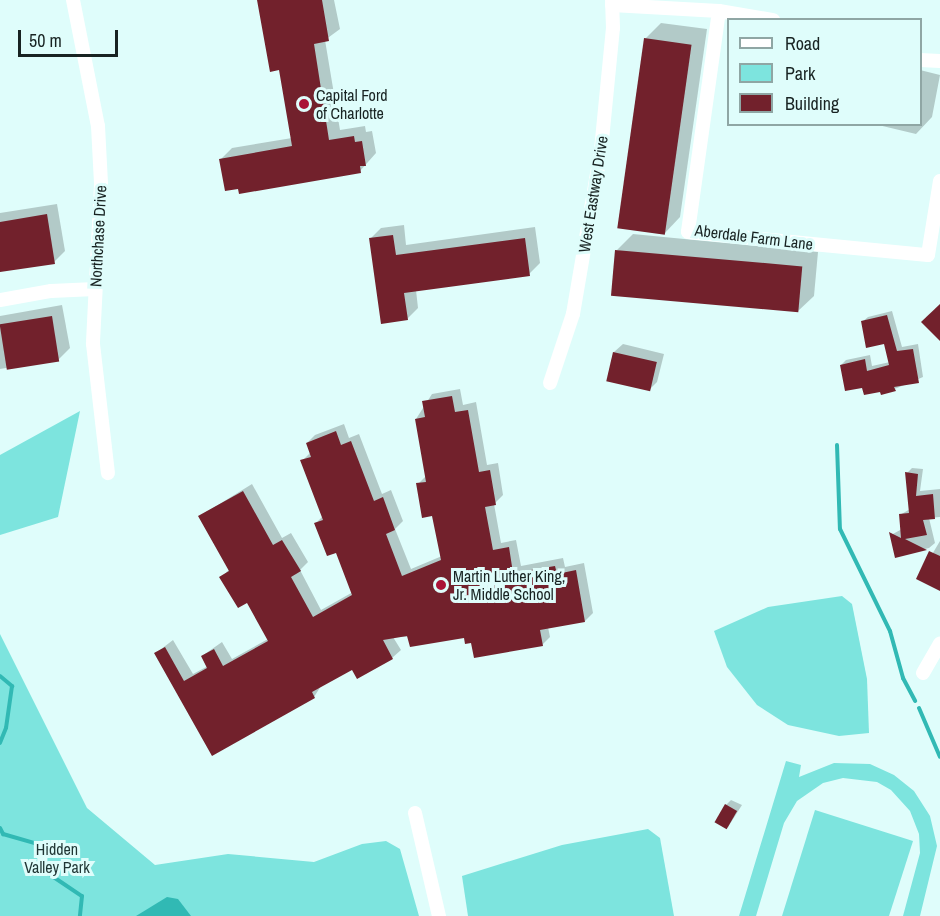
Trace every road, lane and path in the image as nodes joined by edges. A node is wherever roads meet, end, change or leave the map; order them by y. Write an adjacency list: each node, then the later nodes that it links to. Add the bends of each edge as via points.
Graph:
1 (74, 0): 8 (street, Northchase Drive, via 98,126 101,184)
2 (612, 3): 3 (street); 10 (street, West Eastway Drive, via 599,161 573,314)
3 (719, 11): 4 (street); 7 (street, Aberdale Farm Lane, via 688,232 928,255)
4 (760, 18)
5 (922, 60): 6 (street)
6 (940, 61)
7 (940, 181)
8 (95, 289): 9 (street, via 51,291); 11 (street, Northchase Drive, via 93,344)
9 (0, 300)
10 (550, 383)
11 (108, 473)
12 (940, 644): 13 (street)
13 (923, 673)
14 (415, 813): 15 (street)
15 (439, 916)

